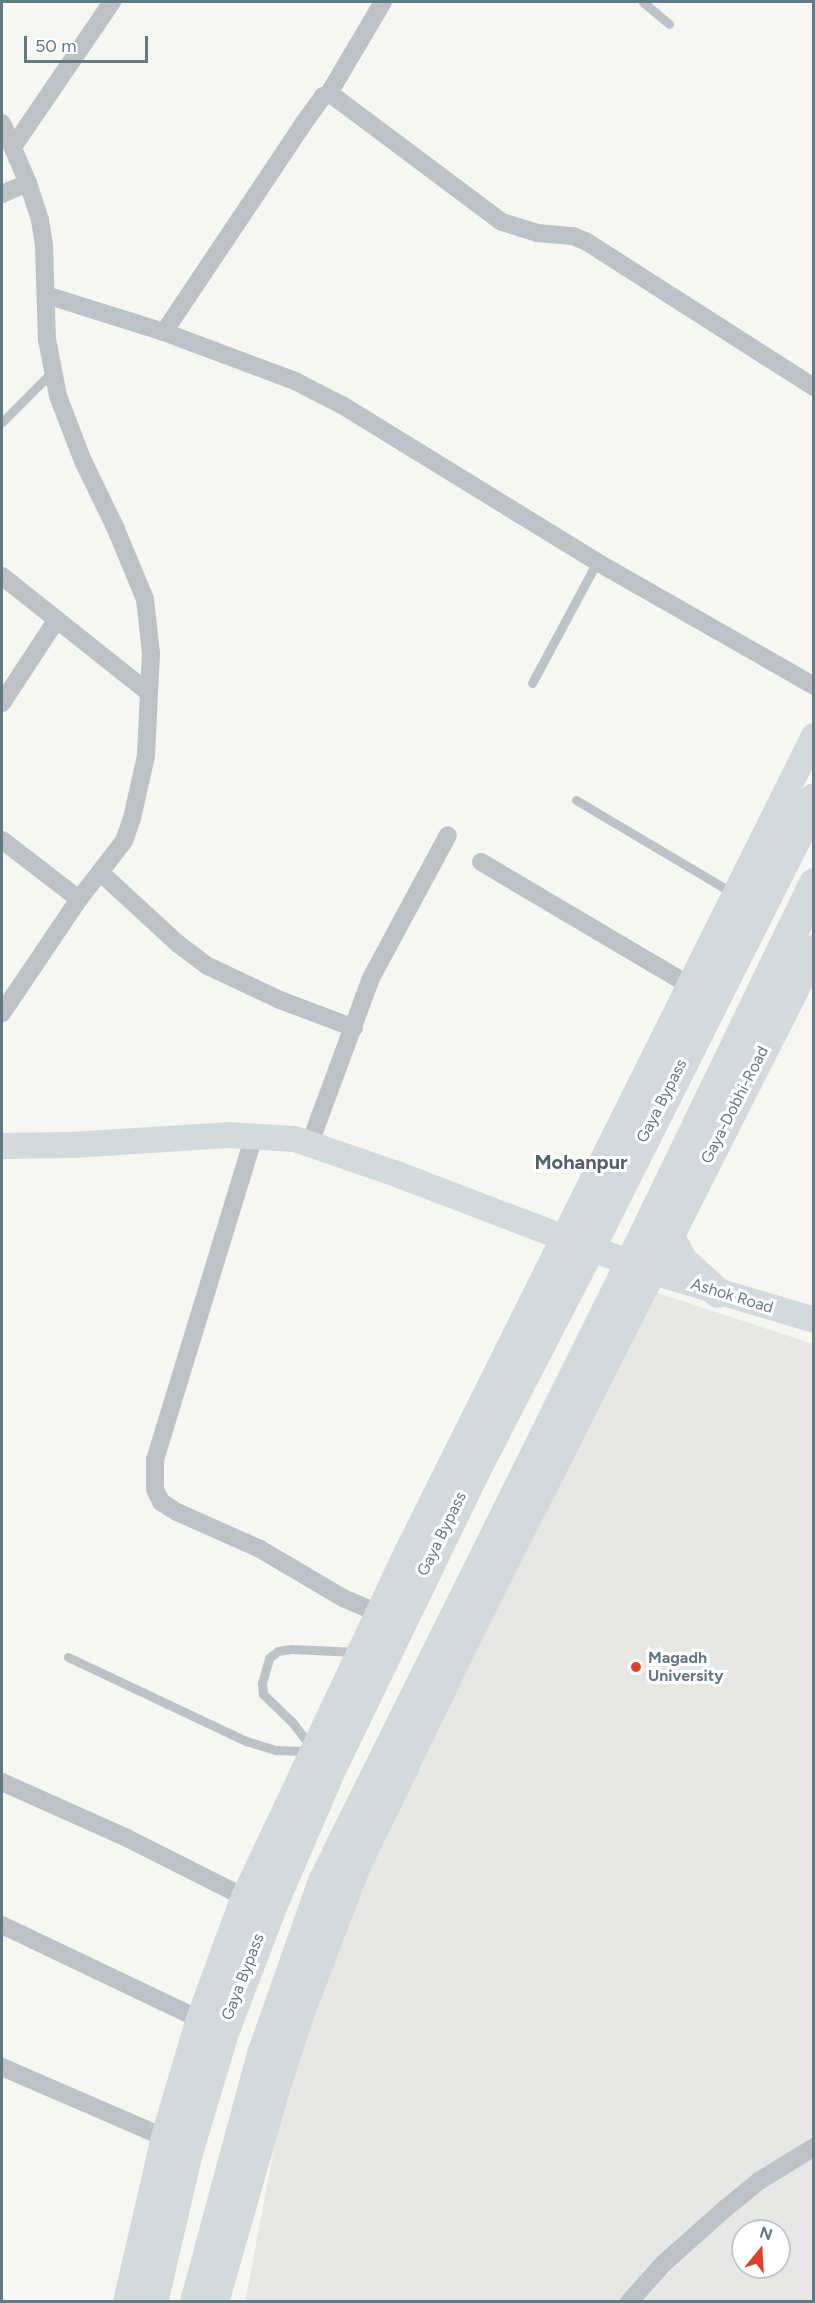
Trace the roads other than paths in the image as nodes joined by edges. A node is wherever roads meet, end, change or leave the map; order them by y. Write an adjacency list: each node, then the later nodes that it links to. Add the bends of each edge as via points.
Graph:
1 (112, 2): 7 (street)
2 (383, 2): 5 (street)
3 (643, 2): 4 (lane)
4 (669, 24)
5 (328, 95): 11 (street, via 303,124); 13 (street, via 338,98 502,222 587,242)
6 (2, 123): 7 (street)
7 (14, 147): 8 (street)
8 (28, 183): 9 (street); 10 (street, via 40,220)
9 (2, 195)
10 (46, 295): 11 (street); 12 (street)
11 (164, 332): 15 (street, via 296,381 342,405)
12 (52, 372): 14 (lane); 20 (street, via 66,421 145,599 151,653)
13 (813, 387)
14 (2, 422)
15 (597, 562): 18 (lane); 19 (street)
16 (2, 576): 17 (street)
17 (57, 619): 20 (street); 21 (street)
18 (532, 683)
19 (813, 686)
20 (148, 692): 28 (street, via 146,756 132,818 124,841)
21 (2, 703)
22 (813, 736): 30 (street)
23 (576, 800): 30 (lane)
24 (813, 800): 55 (highway, Gaya Bypass, via 470,1477 334,1758 270,1906 222,2032 186,2151)
25 (448, 835): 35 (street, via 381,957)
26 (2, 840): 31 (street)
27 (481, 862): 33 (street)
28 (100, 872): 31 (street); 35 (street, via 177,943 208,966 280,1000)
29 (813, 884): 56 (highway, via 324,1881 263,2054)
30 (735, 895): 33 (street)
31 (79, 899): 34 (street)
32 (813, 950): 40 (main road, Gaya-Dobhi-Road)
33 (691, 986): 39 (street)
34 (2, 1013)
35 (354, 1028): 37 (street)
36 (254, 1136): 37 (street, Ashok Road); 38 (street, Ashok Road); 43 (street, via 155,1460 155,1489 161,1502 177,1512 260,1549 343,1598)
37 (310, 1143): 39 (street, Ashok Road)
38 (2, 1146)
39 (565, 1239): 40 (street, Ashok Road); 43 (street)
40 (658, 1255): 41 (street, Ashok Road); 41 (main road, via 682,1261); 57 (main road, Gaya-Dobhi-Road, via 354,1870 285,2057)
41 (718, 1293): 42 (street, Ashok Road)
42 (813, 1320)
43 (378, 1613): 44 (street)
44 (360, 1652): 46 (street); 46 (lane, via 291,1648 269,1658 262,1683 264,1694)
45 (68, 1657): 46 (lane, via 246,1741 275,1750)
46 (314, 1751): 48 (street)
47 (2, 1782): 48 (street)
48 (244, 1896): 50 (street)
49 (2, 1925): 50 (street)
50 (199, 2019): 52 (street)
51 (2, 2067): 52 (street)
52 (164, 2137): 54 (street)
53 (813, 2146): 58 (street, via 759,2181 718,2215 664,2263)
54 (126, 2301)
55 (152, 2301)
56 (196, 2301)
57 (214, 2301)
58 (629, 2301)

